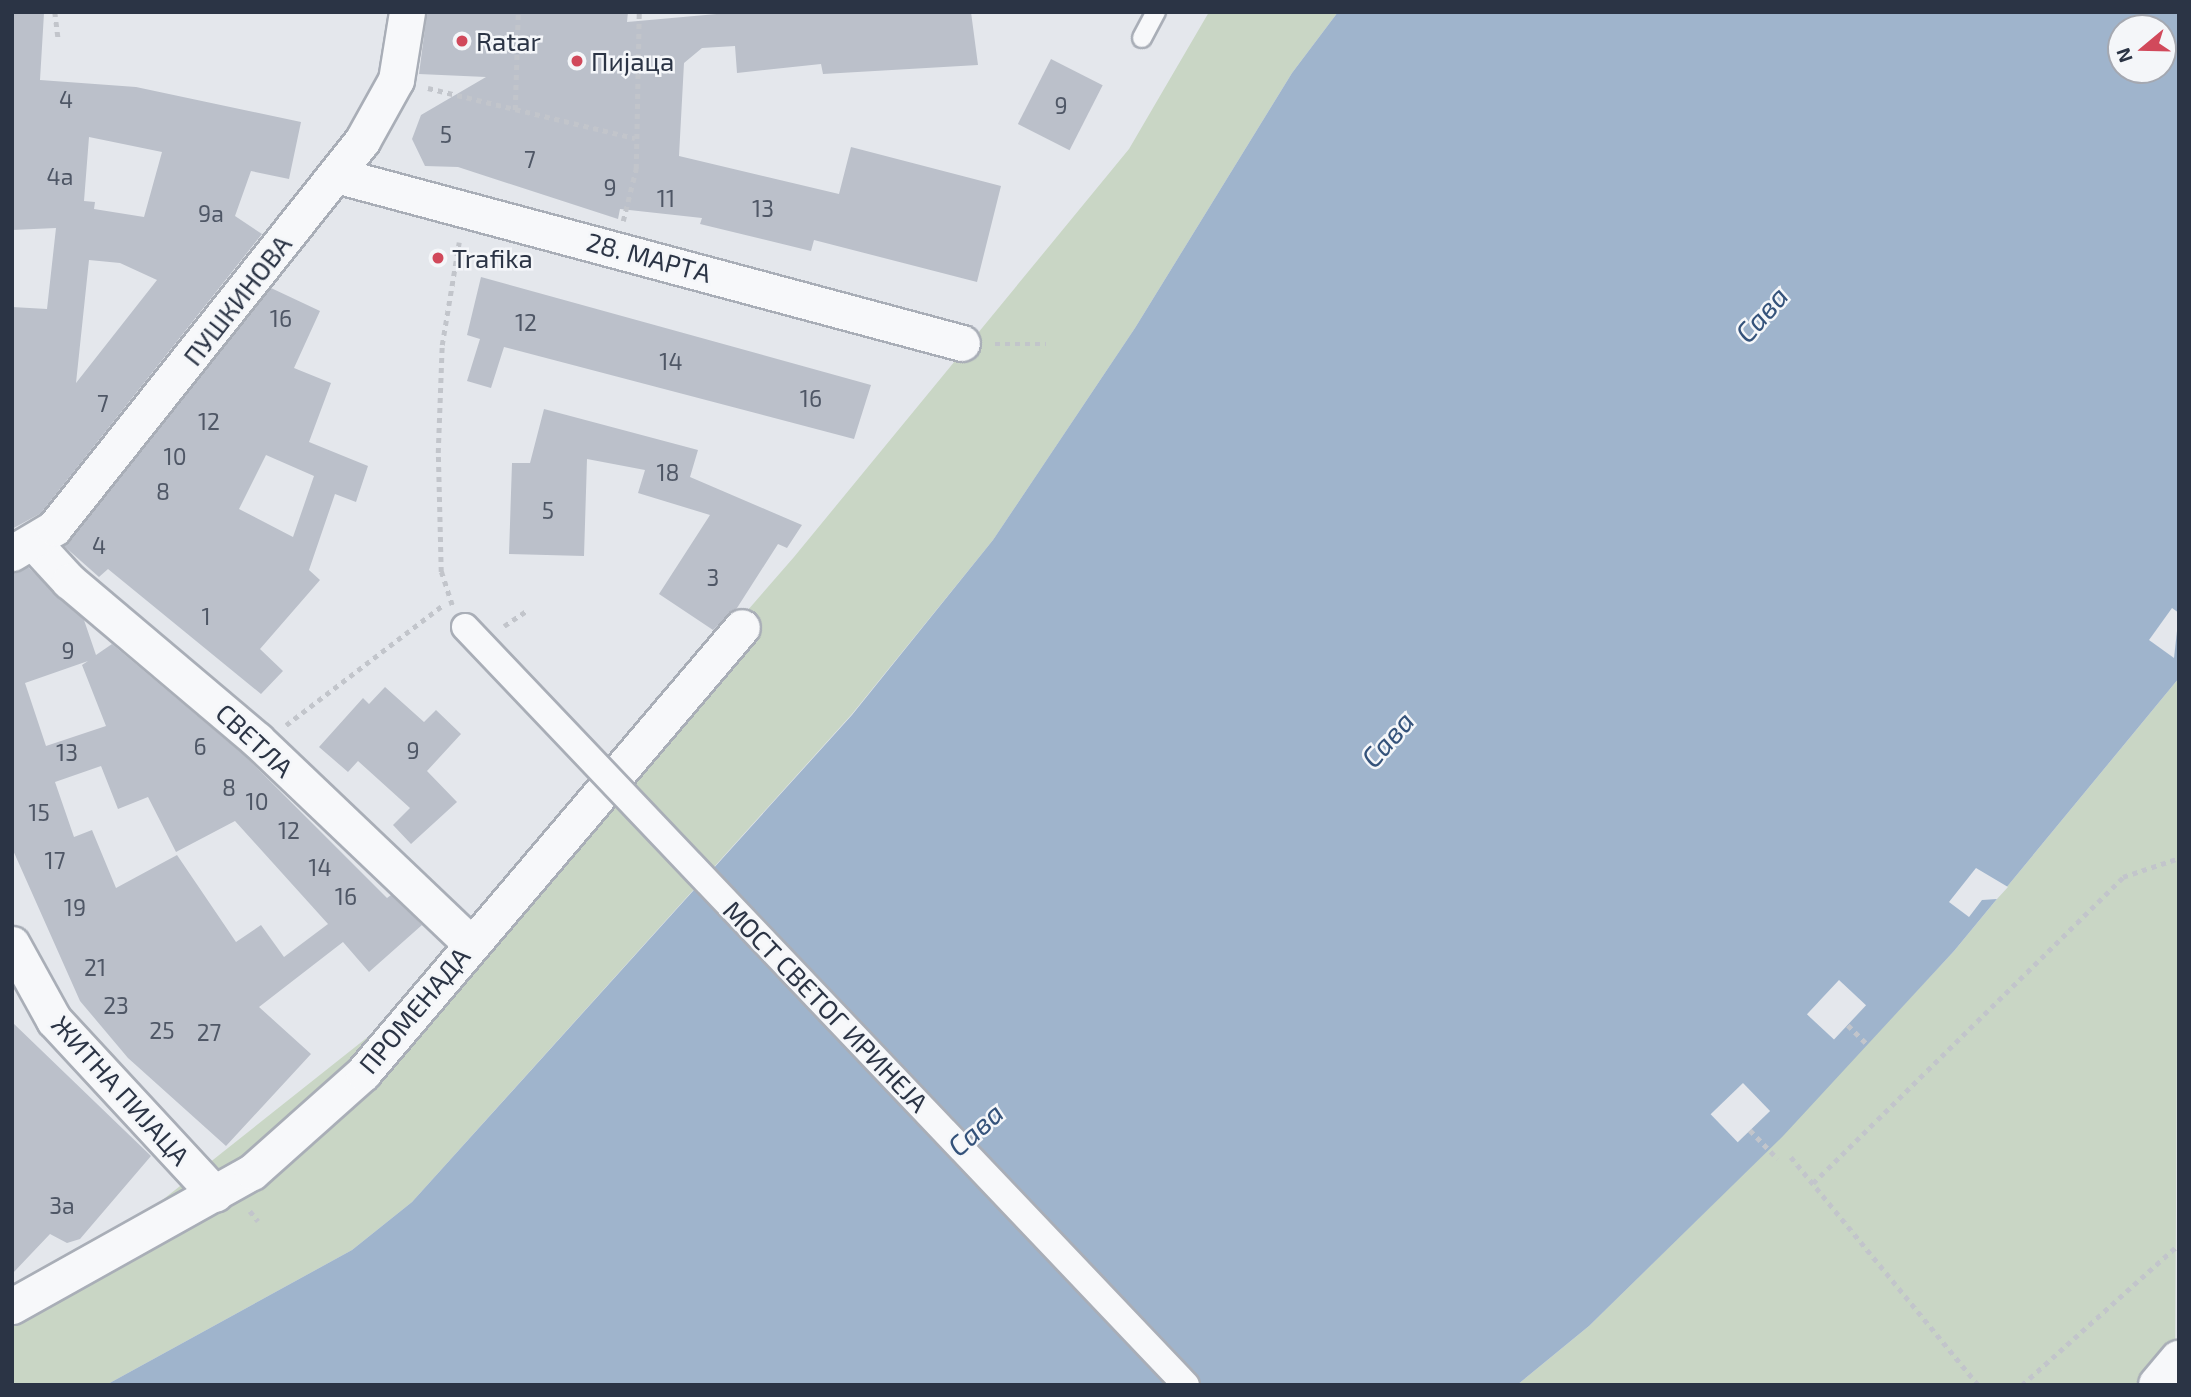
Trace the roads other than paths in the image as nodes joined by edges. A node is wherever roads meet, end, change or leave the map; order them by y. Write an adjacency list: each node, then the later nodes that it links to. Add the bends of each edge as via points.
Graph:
1 (407, 12): 4 (street, ПУШКИНОВА, via 396,80)
2 (1156, 12): 3 (lane)
3 (1142, 38)
4 (336, 175): 5 (street, 28. МАРТА); 6 (street, ПУШКИНОВА, via 54,528)
5 (962, 343)
6 (23, 548): 9 (street, СВЕТЛА, via 69,581 257,740)
7 (465, 626): 14 (street, МОСТ СВЕТОГ ИРИНЕЈА, bridge)
8 (742, 627): 9 (street, ПРОМЕНАДА)
9 (470, 943): 11 (street, ПРОМЕНАДА, via 363,1073 252,1172)
10 (12, 944): 11 (street, ЖИТНА ПИЈАЦА, via 54,1020)
11 (215, 1194): 12 (street, ПРОМЕНАДА)
12 (12, 1306)
13 (2179, 1360): 15 (street)
14 (1186, 1385)
15 (2158, 1385)

